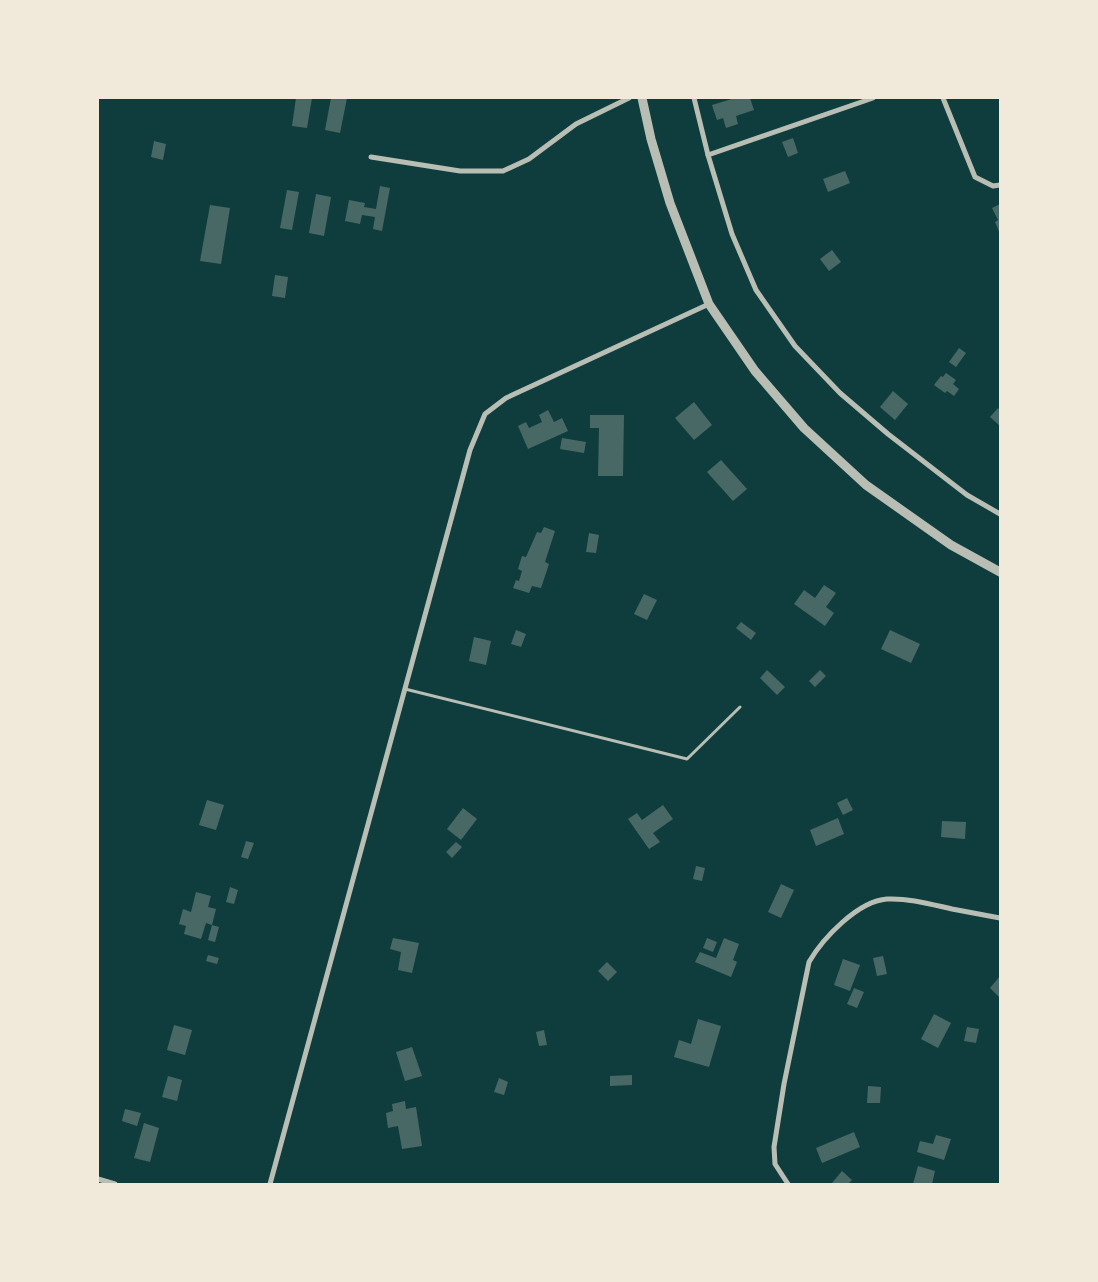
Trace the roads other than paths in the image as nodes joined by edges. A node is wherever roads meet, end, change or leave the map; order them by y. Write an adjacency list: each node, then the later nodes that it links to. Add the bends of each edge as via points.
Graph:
1 (629, 98): 7 (street, via 576,124 530,159 503,171 460,171)
2 (642, 98): 9 (street, via 670,203)
3 (694, 98): 6 (street)
4 (873, 98): 6 (street)
5 (942, 98): 8 (street, via 975,177 993,186)
6 (708, 155): 10 (street, via 732,234 756,290 795,346 840,393 888,434 966,495)
7 (372, 157)
8 (1000, 185)
9 (709, 304): 11 (street, via 756,371 804,428 866,485 951,545); 12 (street, via 506,398 486,414 470,450)
10 (1000, 514)
11 (1000, 572)
12 (405, 688): 13 (lane, via 687,759); 17 (street)
13 (740, 707)
14 (1000, 918): 18 (street, via 913,900 886,899 862,908 818,948 809,962 774,1147 775,1164)
15 (98, 1178): 16 (street)
16 (115, 1184)
17 (270, 1184)
18 (788, 1184)

